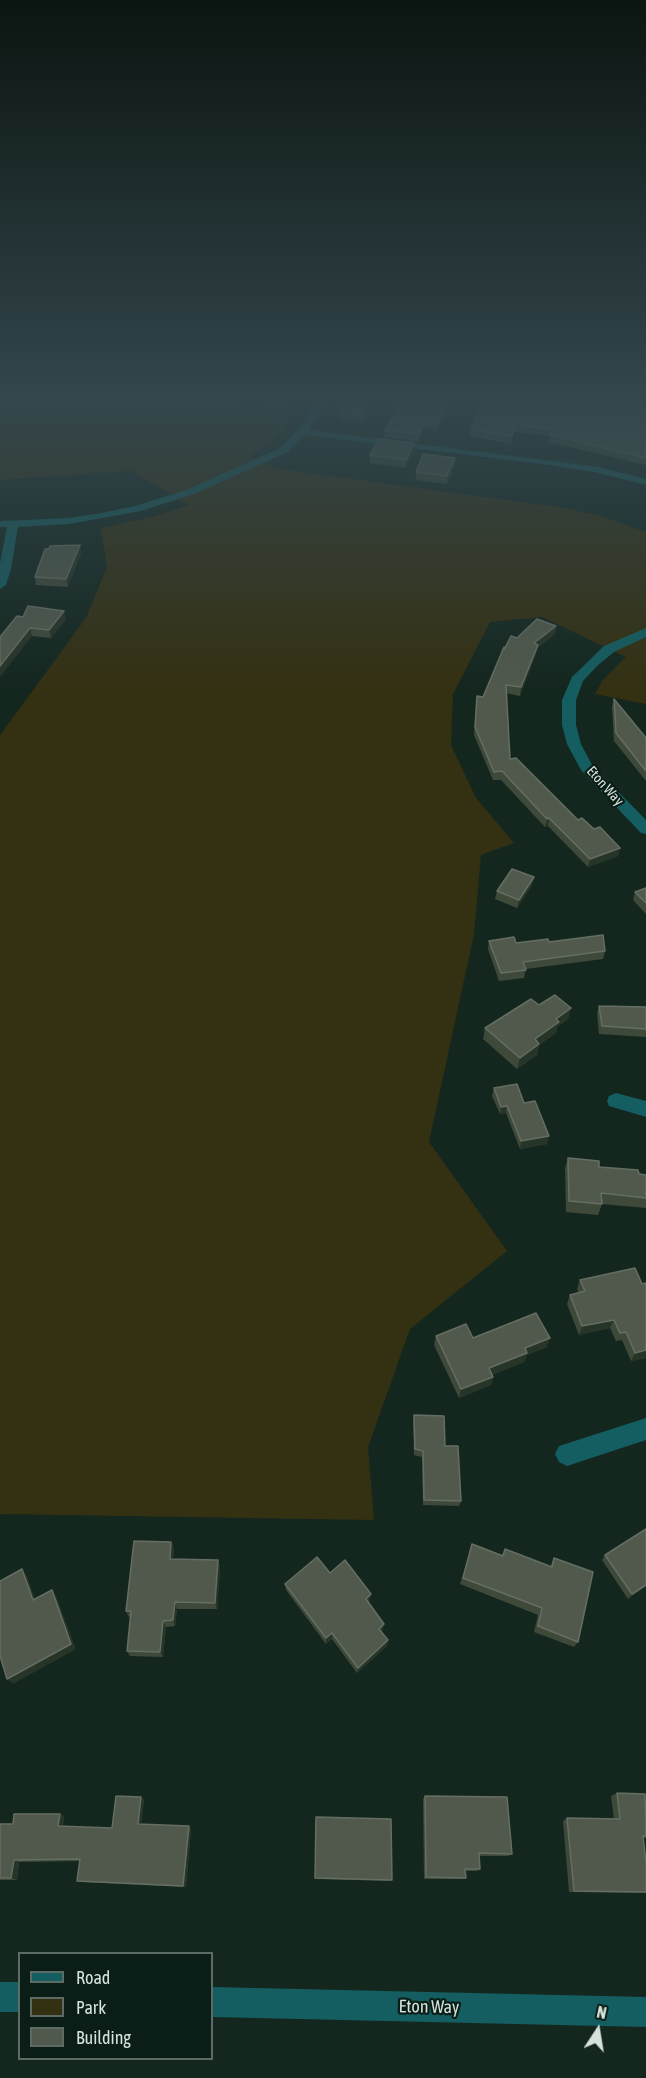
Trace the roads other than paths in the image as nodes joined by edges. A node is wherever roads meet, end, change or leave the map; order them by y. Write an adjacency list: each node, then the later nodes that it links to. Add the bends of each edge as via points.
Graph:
1 (180, 496): 2 (street, via 102,516)
2 (6, 524): 3 (street, via 5,569)
3 (0, 585)
4 (646, 632): 5 (street, Eton Way, via 609,649 585,671 569,700 569,725 586,767)
5 (646, 829)
6 (616, 1101): 7 (street)
7 (646, 1109)
8 (646, 1429): 9 (street)
9 (567, 1454)
10 (0, 1997): 11 (street)
11 (18, 1997)
12 (213, 2002): 13 (street, Eton Way)
13 (646, 2012)

